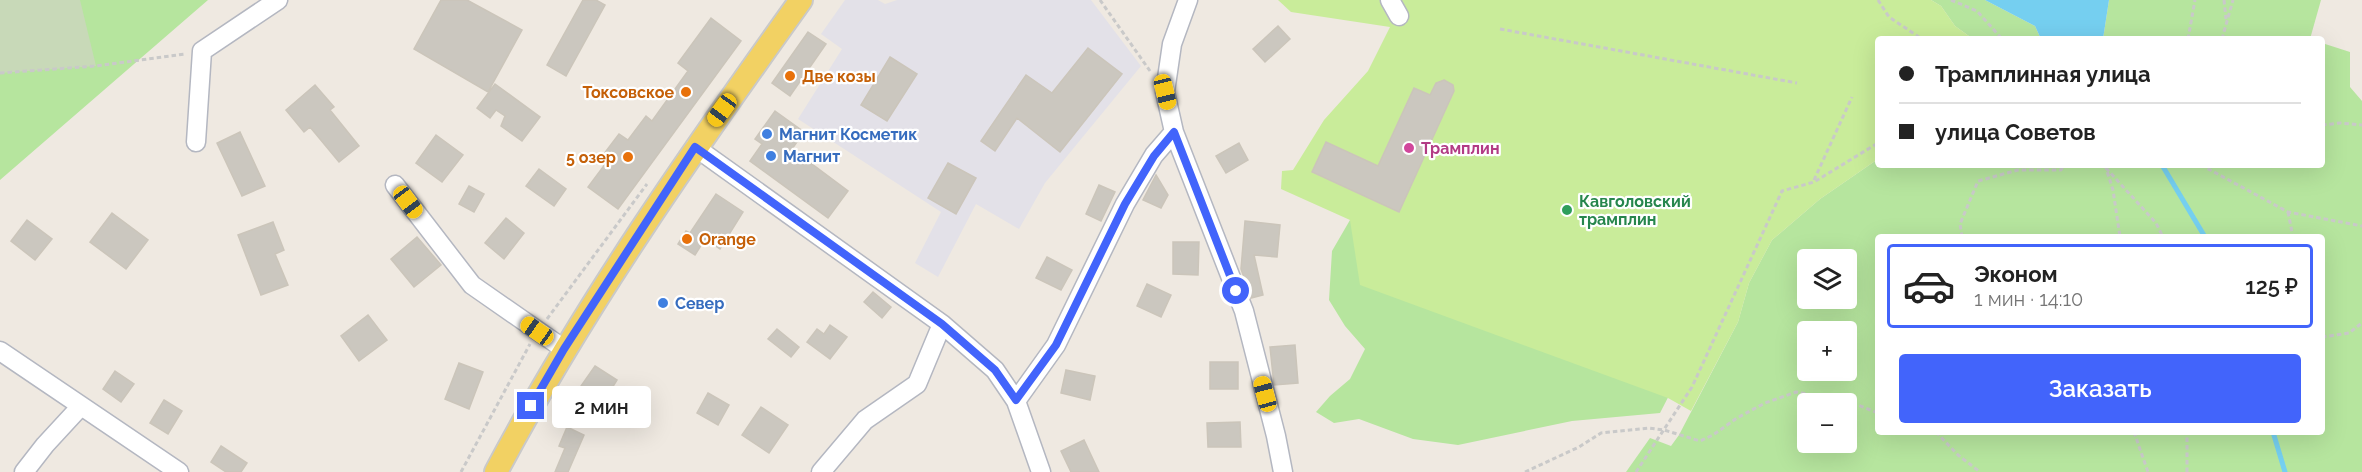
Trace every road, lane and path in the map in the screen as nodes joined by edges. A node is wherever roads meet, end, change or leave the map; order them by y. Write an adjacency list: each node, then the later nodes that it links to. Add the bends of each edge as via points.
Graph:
1 (278, 0): 16 (street)
2 (801, 0): 26 (main road)
3 (1100, 0): 19 (path)
4 (1188, 0): 19 (street, via 1172,44)
5 (1878, 0): 12 (path, via 1889,17)
6 (1951, 0): 13 (path, via 1977,11)
7 (2195, 0): 14 (path)
8 (2224, 0): 10 (path)
9 (2234, 0): 10 (path)
10 (2226, 24): 15 (path)
11 (1500, 29): 18 (path)
12 (1918, 36)
13 (1999, 36)
14 (2189, 36)
15 (2223, 36)
16 (202, 51): 17 (path, via 96,66); 24 (street)
17 (0, 73)
18 (1797, 83)
19 (1165, 92): 23 (street)
20 (1852, 97): 32 (path)
21 (2325, 125): 22 (path)
22 (2362, 125)
23 (1174, 132): 46 (street, via 1154,156 1125,204 1056,345); 59 (street, via 1244,311)
24 (196, 142)
25 (1875, 146): 32 (path)
26 (695, 147): 41 (street); 44 (main road)
27 (2062, 168): 36 (path, via 2018,170 1978,182 1960,224)
28 (2106, 168): 37 (path)
29 (2107, 168): 38 (path)
30 (2207, 168): 34 (path)
31 (652, 177): 42 (path)
32 (1814, 182): 49 (path, via 1782,191 1692,387)
33 (395, 185): 42 (street, via 472,285)
34 (2288, 212): 35 (path); 39 (path)
35 (2362, 226)
36 (1962, 234)
37 (2120, 234)
38 (2162, 234)
39 (2292, 234)
40 (2362, 323): 43 (path, via 2349,333)
41 (942, 324): 46 (street, via 995,370); 57 (street, via 917,384 865,420)
42 (537, 331): 44 (street); 55 (path)
43 (2325, 337)
44 (564, 349): 56 (main road)
45 (0, 351): 47 (street)
46 (1016, 400): 58 (street)
47 (81, 406): 53 (street); 54 (street)
48 (1875, 411): 49 (path, via 1848,400 1796,392 1765,403 1700,441)
49 (1664, 430): 60 (path, via 1601,433 1580,447); 61 (path)
50 (1939, 435): 62 (path)
51 (2135, 435): 63 (path)
52 (2187, 435): 64 (path)
53 (24, 472)
54 (179, 472)
55 (461, 472)
56 (496, 472)
57 (821, 472)
58 (1041, 472)
59 (1283, 472)
60 (1524, 472)
61 (1636, 472)
62 (1980, 472)
63 (2148, 472)
64 (2187, 472)

